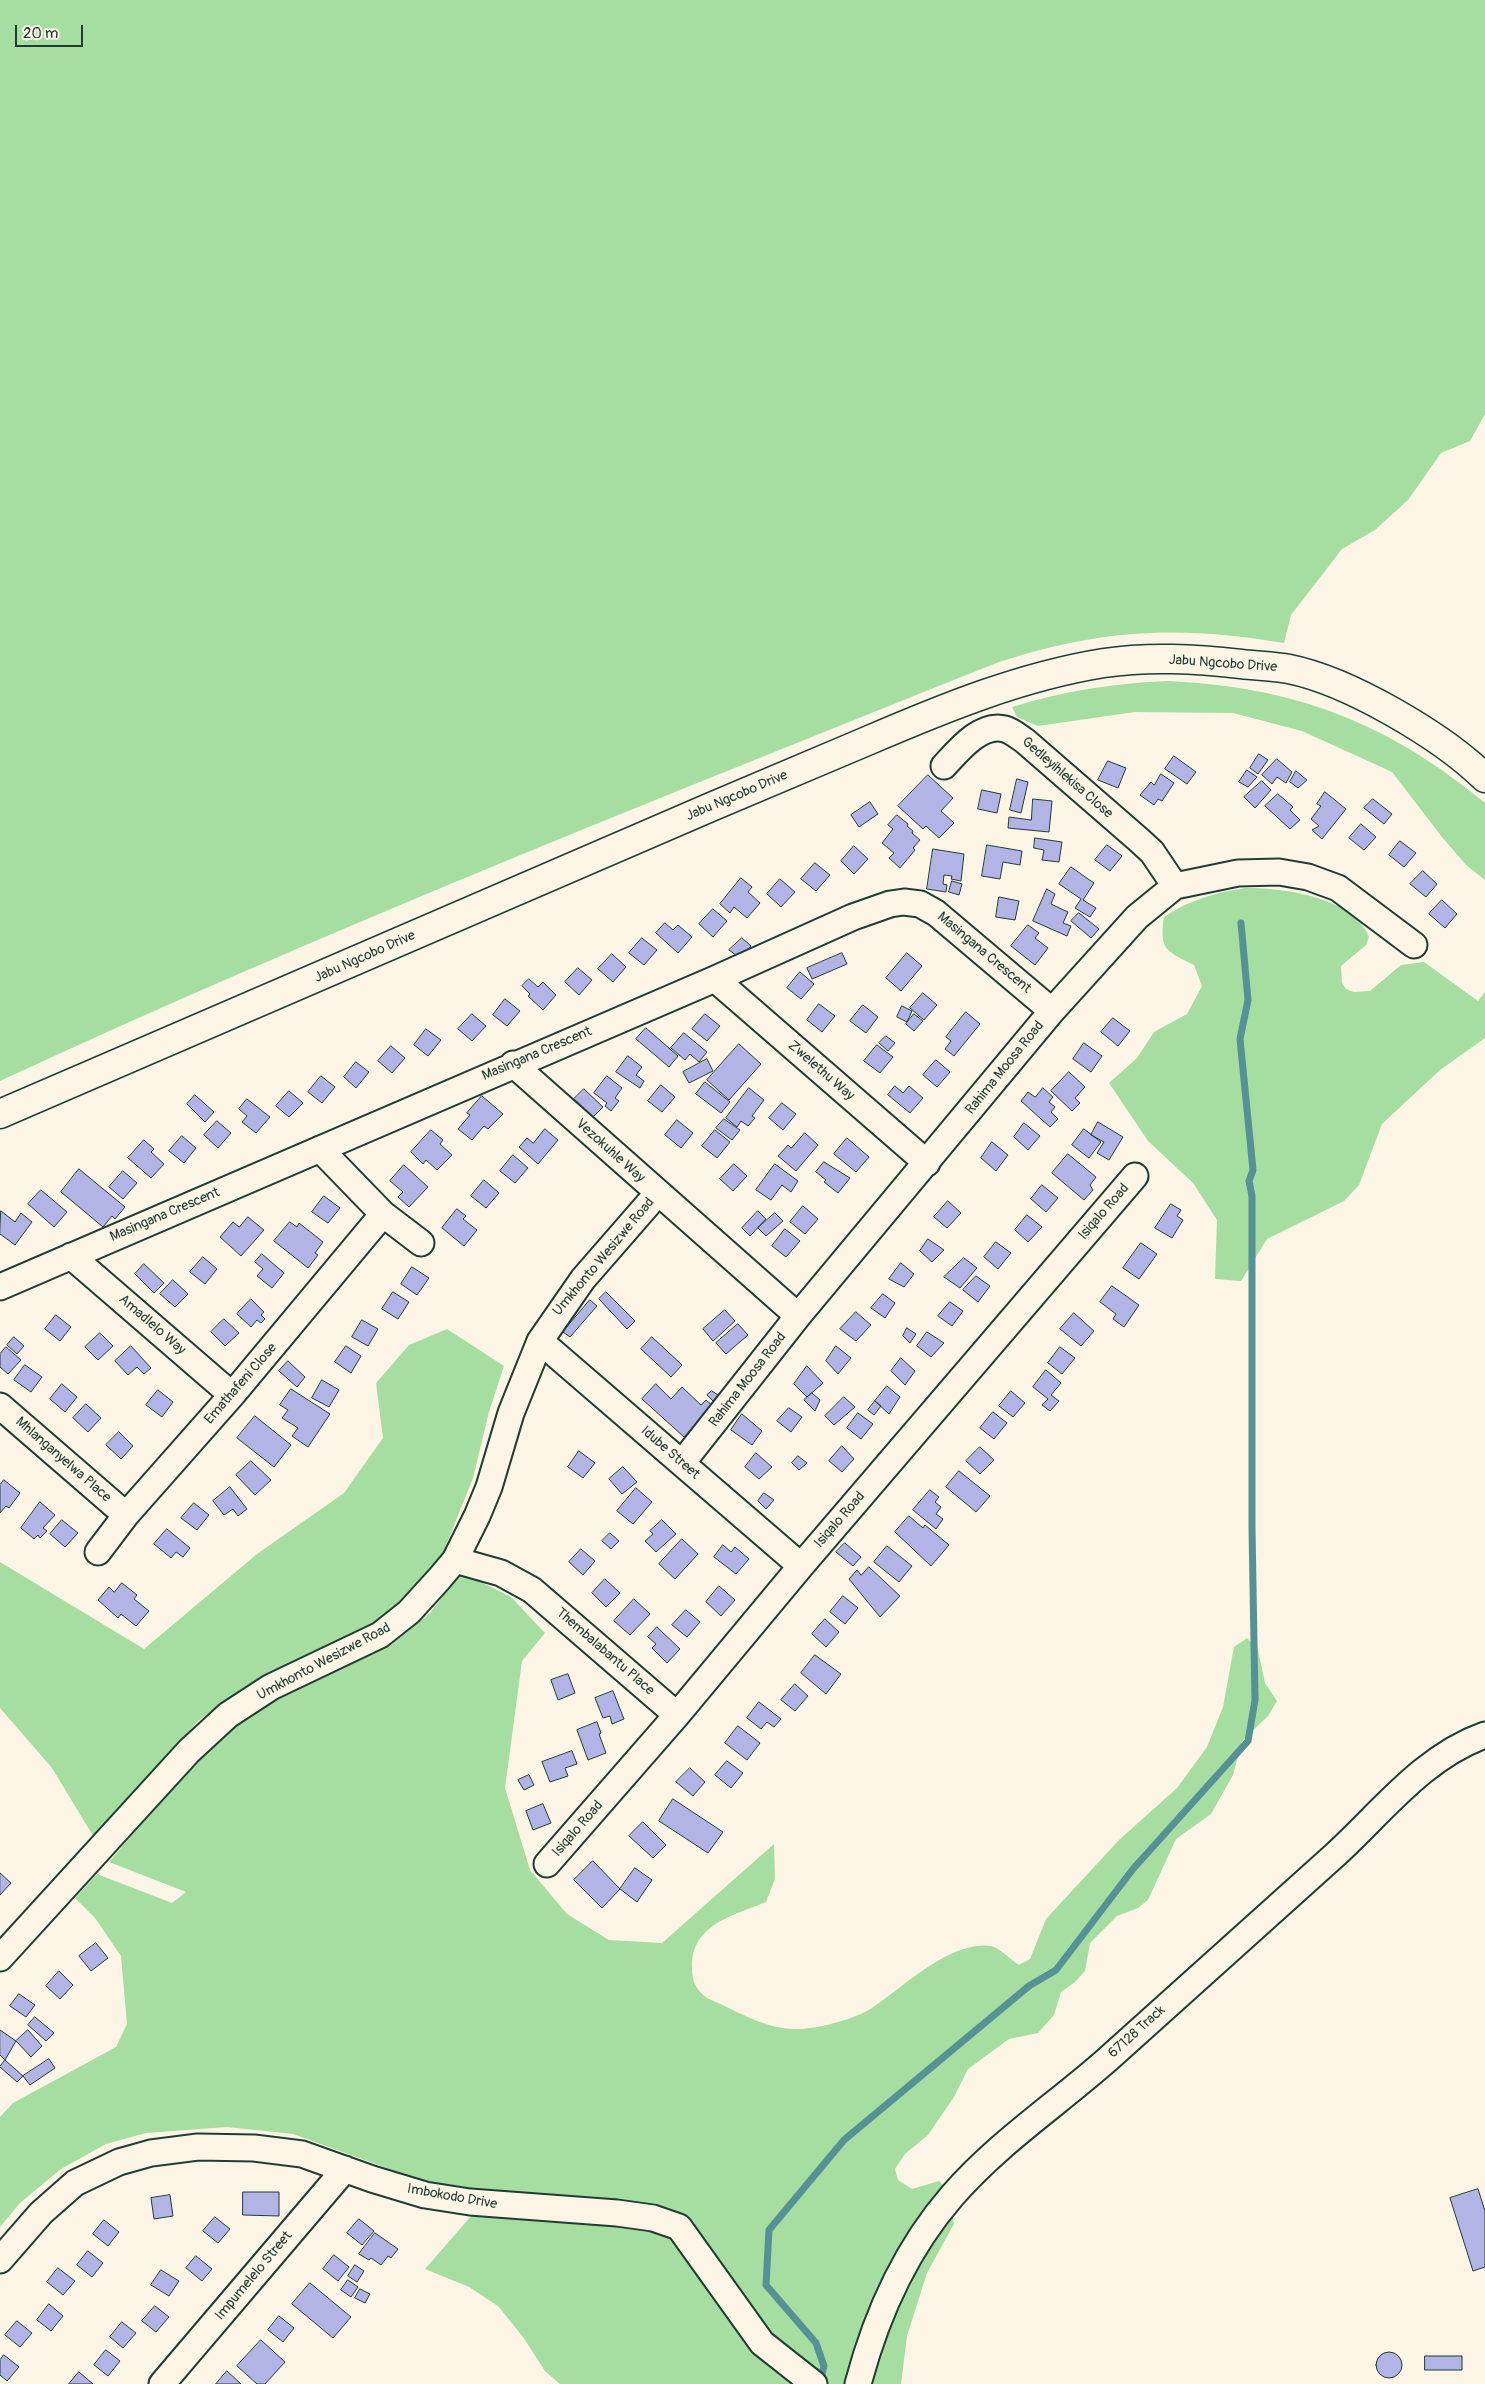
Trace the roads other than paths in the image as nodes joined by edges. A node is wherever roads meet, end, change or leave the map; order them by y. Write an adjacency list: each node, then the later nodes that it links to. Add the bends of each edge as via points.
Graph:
1 (944, 766): 3 (street, Gedleyihlekisa Close, via 986,731 1004,729 1013,733 1140,840)
2 (1485, 778): 8 (main road, Jabu Ngcobo Drive, via 1400,716 1345,688 1291,669 1199,660 1143,660 1104,663 1042,677 977,696 896,729)
3 (1175, 886): 4 (street, Rahima Moosa Road, via 1238,873 1279,872 1308,877 1338,888); 6 (street, Rahima Moosa Road, via 1136,917)
4 (1414, 944)
5 (715, 979): 6 (street, Masingana Crescent, via 853,917 904,902 920,904 936,912); 7 (street, Masingana Crescent); 10 (street, Zwelethu Way)
6 (1052, 1011): 10 (street, Rahima Moosa Road)
7 (513, 1064): 9 (street, Masingana Crescent); 12 (street, Vezokuhle Way)
8 (0, 1114)
9 (320, 1149): 13 (street); 15 (street, Masingana Crescent)
10 (927, 1163): 17 (street, Rahima Moosa Road)
11 (1135, 1176): 25 (street, Isiqalo Road)
12 (658, 1194): 17 (street, Vezokuhle Way); 18 (street, Umkhonto Wesizwe Road, via 583,1279)
13 (383, 1214): 14 (street); 19 (street, Emathafeni Close)
14 (421, 1243)
15 (71, 1256): 16 (street, Masingana Crescent); 19 (street, Amadlelo Way)
16 (0, 1286)
17 (798, 1316): 21 (street, Rahima Moosa Road)
18 (540, 1340): 21 (street, Idube Street); 24 (street, Umkhonto Wesizwe Road, via 511,1413 480,1509)
19 (232, 1395): 22 (street, Emathafeni Close)
20 (0, 1406): 22 (street, Mhlanganyelwa Place)
21 (682, 1463): 25 (street, Idube Street)
22 (126, 1515): 23 (street, Emathafeni Close)
23 (98, 1552)
24 (455, 1560): 26 (street, Thembalabantu Place, via 501,1573 532,1590); 29 (street, Umkhonto Wesizwe Road, via 409,1612 380,1635 271,1687 228,1715)
25 (801, 1566): 26 (street, Isiqalo Road)
26 (677, 1715): 28 (street, Isiqalo Road)
27 (1485, 1735): 34 (street, 67128 Track, via 1446,1754 1421,1773 1338,1853 1101,2065 988,2157 951,2197 914,2249 888,2296)
28 (547, 1864)
29 (0, 1958)
30 (345, 2169): 31 (street, Imbokodo Drive, via 302,2154 254,2148 198,2147 151,2153 119,2162 76,2183 41,2212); 32 (street, Impumelelo Street); 33 (street, Imbokodo Drive, via 425,2195 470,2202 617,2212 653,2218 679,2227 762,2343)
31 (0, 2260)
32 (162, 2384)
33 (814, 2384)
34 (858, 2384)

